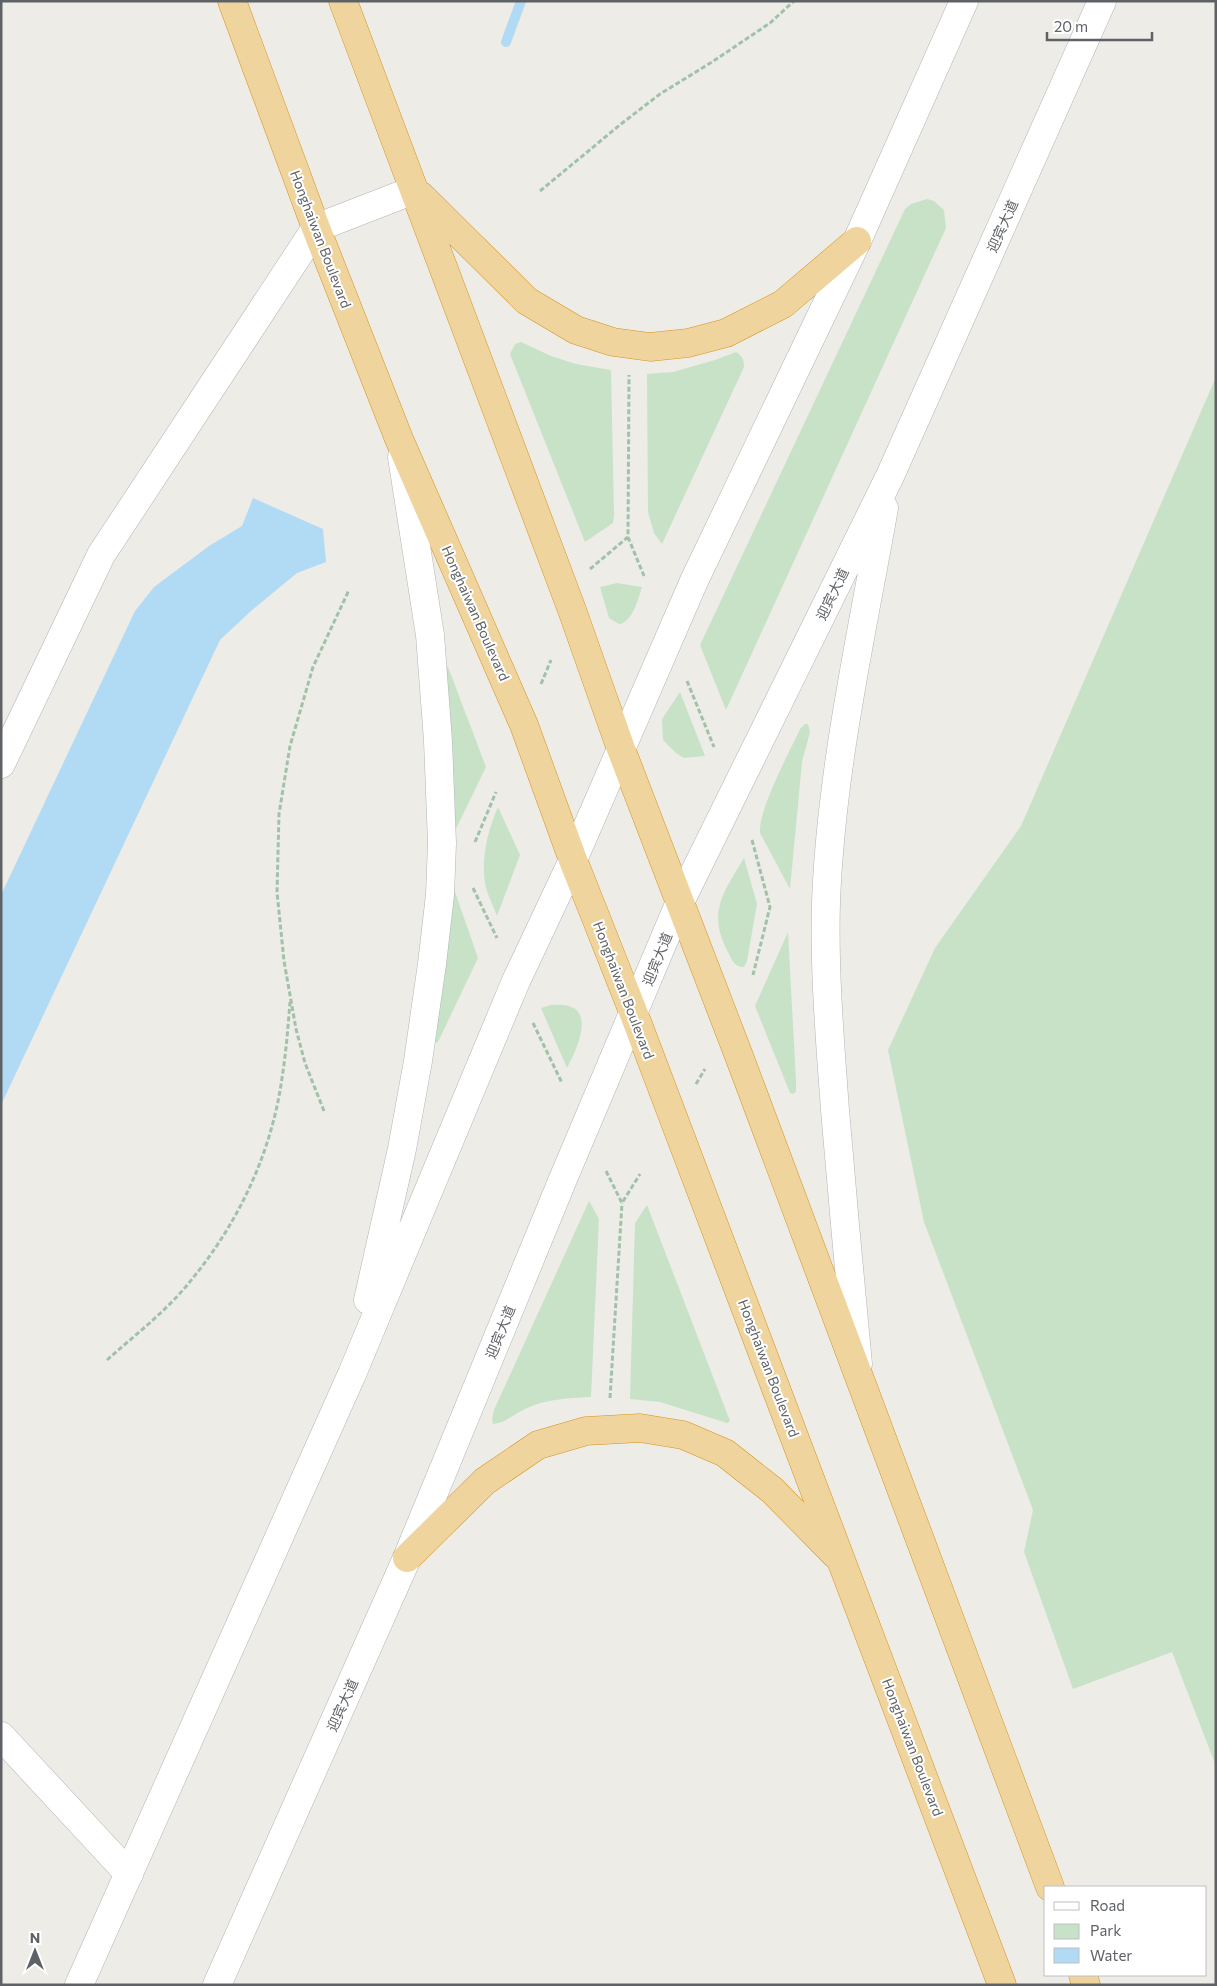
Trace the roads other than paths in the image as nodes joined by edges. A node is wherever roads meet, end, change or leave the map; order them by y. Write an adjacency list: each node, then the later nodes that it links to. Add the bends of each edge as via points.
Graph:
1 (232, 1): 6 (highway, Honghaiwan Boulevard)
2 (343, 1): 5 (highway)
3 (964, 1): 7 (main road)
4 (1102, 1): 9 (main road, 迎宾大道)
5 (414, 190): 6 (main road); 7 (highway, via 528,301 576,330 613,342 650,347 688,343 726,333 783,304); 10 (highway)
6 (316, 228): 8 (highway, Honghaiwan Boulevard); 11 (main road, via 100,555)
7 (857, 241): 10 (main road, via 694,581)
8 (399, 439): 12 (highway, Honghaiwan Boulevard, via 524,725); 15 (main road, via 430,635 442,843 440,895 421,1042 402,1149)
9 (890, 476): 13 (main road, 迎宾大道); 16 (main road, via 844,734 833,811 826,904 825,964 830,1043)
10 (621, 749): 12 (main road); 13 (highway)
11 (1, 764)
12 (573, 860): 14 (highway, Honghaiwan Boulevard); 15 (main road, via 516,980)
13 (680, 902): 14 (main road, 迎宾大道); 16 (highway)
14 (634, 1014): 17 (main road, 迎宾大道); 18 (highway, Honghaiwan Boulevard)
15 (352, 1374): 20 (main road)
16 (860, 1378): 21 (highway)
17 (407, 1558): 18 (highway, via 485,1481 538,1444 586,1431 640,1428 683,1435 725,1453 772,1490); 23 (main road, 迎宾大道)
18 (843, 1562): 24 (highway, Honghaiwan Boulevard)
19 (1, 1736): 20 (main road)
20 (128, 1874): 22 (main road)
21 (1050, 1886)
22 (79, 1985)
23 (217, 1985)
24 (1002, 1985)

